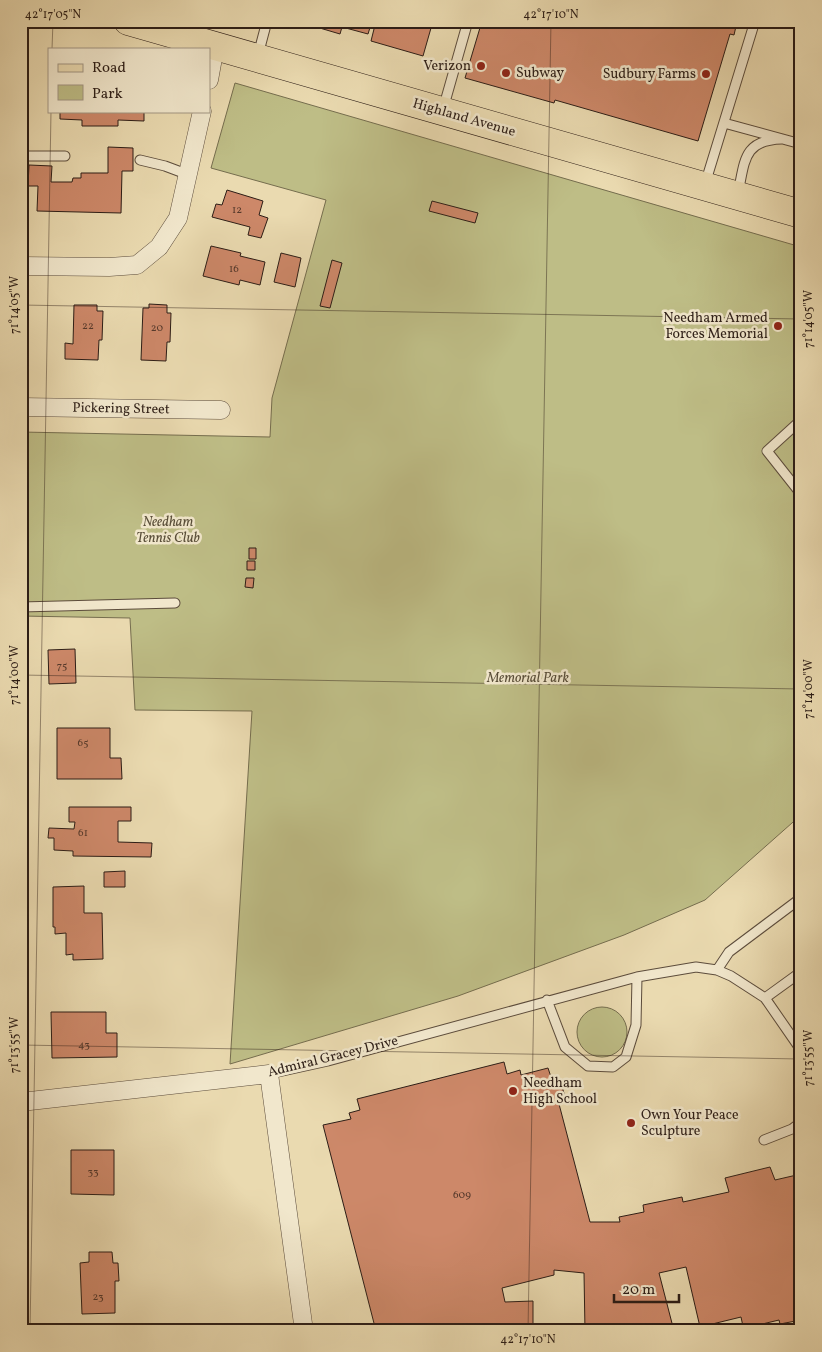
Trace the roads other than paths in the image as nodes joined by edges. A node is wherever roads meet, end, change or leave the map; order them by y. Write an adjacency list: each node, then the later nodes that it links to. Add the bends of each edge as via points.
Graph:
1 (128, 21): 5 (main road, Highland Avenue)
2 (267, 21): 6 (lane)
3 (468, 21): 8 (lane)
4 (755, 21): 10 (lane)
5 (215, 47): 6 (main road, Highland Avenue); 7 (street)
6 (257, 58): 8 (main road, Highland Avenue)
7 (210, 74)
8 (442, 111): 17 (main road, Highland Avenue)
9 (202, 112): 16 (street)
10 (724, 123): 11 (lane); 17 (lane)
11 (782, 139): 12 (lane); 18 (lane, via 766,140 753,146 747,155)
12 (801, 144)
13 (21, 156): 14 (lane)
14 (65, 156)
15 (140, 160): 16 (lane)
16 (189, 175): 20 (street, via 178,218 159,247 137,265)
17 (705, 186): 18 (main road, Highland Avenue)
18 (738, 196): 19 (main road, Highland Avenue)
19 (801, 214)
20 (21, 266)
21 (21, 407): 22 (street, Pickering Street)
22 (221, 410)
23 (801, 420): 24 (lane, via 767,451)
24 (801, 494)
25 (175, 603): 26 (lane)
26 (21, 607)
27 (801, 898): 28 (lane, via 730,952)
28 (717, 970): 30 (lane, Admiral Gracey Drive, via 696,967); 31 (lane)
29 (801, 972): 31 (lane)
30 (637, 977): 32 (lane, Admiral Gracey Drive); 32 (lane, via 636,1026 626,1057 613,1067 588,1066 565,1047)
31 (764, 998): 33 (lane)
32 (547, 1000): 34 (lane, Admiral Gracey Drive, via 328,1061)
33 (801, 1050)
34 (269, 1074): 35 (street, Admiral Gracey Drive); 38 (street)
35 (21, 1102)
36 (801, 1122): 37 (lane)
37 (764, 1140)
38 (304, 1331)

